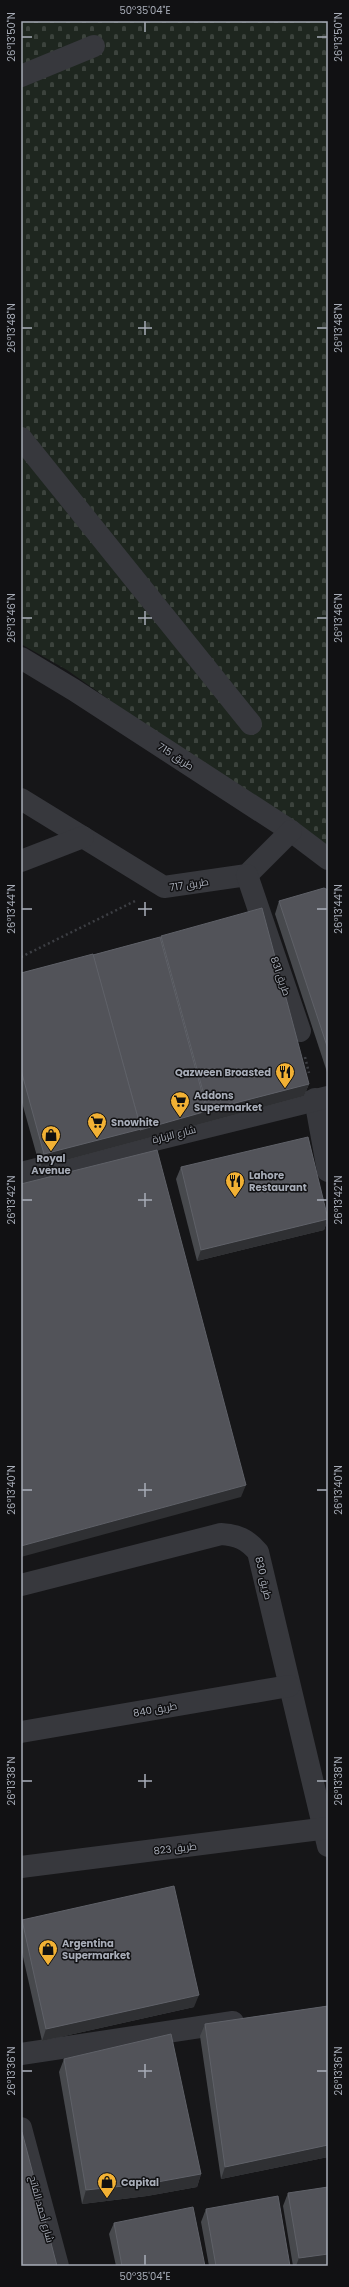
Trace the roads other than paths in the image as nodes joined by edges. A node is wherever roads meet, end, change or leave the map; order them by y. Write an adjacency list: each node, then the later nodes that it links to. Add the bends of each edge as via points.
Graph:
1 (94, 46): 2 (street)
2 (21, 76)
3 (21, 438): 5 (street)
4 (21, 658): 7 (street, طريق 715)
5 (251, 724)
6 (21, 799): 8 (street, طريق 717)
7 (292, 831): 9 (street, طريق 715); 11 (street)
8 (83, 837): 10 (street); 11 (street, طريق 717, via 164,888)
9 (328, 859)
10 (21, 861)
11 (247, 875): 12 (street, طريق 831)
12 (300, 1031)
13 (321, 1098): 14 (street); 15 (street, شارع الزبارة)
14 (328, 1171)
15 (21, 1173)
16 (21, 1585): 17 (street, طريق 830, via 211,1536 232,1534 242,1538 258,1552)
17 (289, 1686): 18 (street, طريق 840); 19 (street, طريق 830)
18 (21, 1732)
19 (327, 1834): 20 (street, طريق 823)
20 (21, 1867)
21 (249, 2020): 22 (street)
22 (21, 2054)
23 (21, 2128): 24 (street, شارع أحمد الفاتح)
24 (58, 2266)

